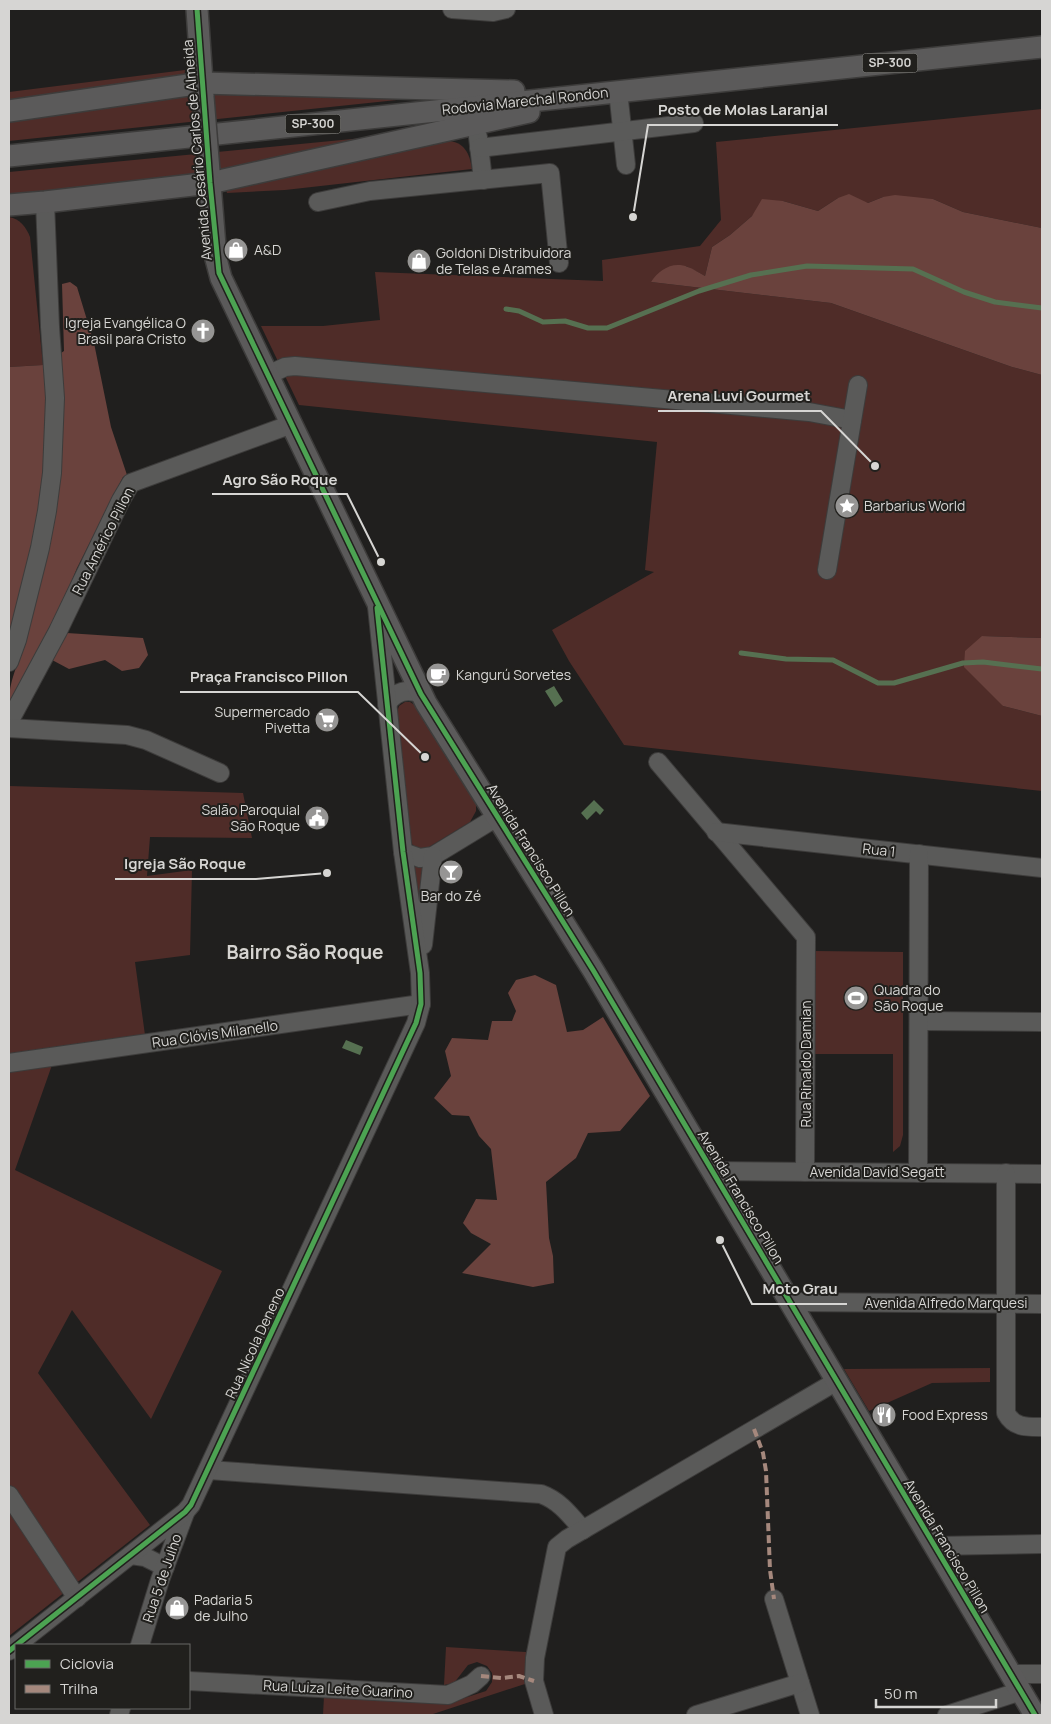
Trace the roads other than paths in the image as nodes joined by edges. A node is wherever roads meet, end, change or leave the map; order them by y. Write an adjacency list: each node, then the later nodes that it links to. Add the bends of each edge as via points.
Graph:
1 (197, 9): 5 (main road, Avenida Cesário Carlos de Almeida)
2 (452, 9): 3 (street, via 493,12)
3 (506, 9)
4 (1042, 47): 6 (main road, Rodovia Marechal Rondon / SP-300)
5 (203, 90): 6 (main road); 7 (main road); 14 (main road, Avenida Cesário Carlos de Almeida, bridge)
6 (617, 91): 9 (main road); 10 (street); 12 (main road, Rodovia Marechal Rondon / SP-300)
7 (9, 111)
8 (694, 123): 10 (street)
9 (477, 124): 11 (street); 14 (main road)
10 (622, 131): 11 (street); 13 (street)
11 (479, 148): 15 (street)
12 (9, 156)
13 (626, 165)
14 (209, 177): 16 (main road); 20 (main road, Avenida Cesário Carlos de Almeida, via 219,272)
15 (483, 180): 17 (street, via 370,192); 19 (street, via 550,173)
16 (45, 202): 18 (main road); 26 (street, via 55,398 52,473 40,548)
17 (318, 202)
18 (9, 205)
19 (559, 263)
20 (268, 375): 22 (street, via 295,366 809,412); 23 (main road, Avenida Cesário Carlos de Almeida)
21 (858, 385): 22 (street)
22 (852, 420): 24 (street)
23 (292, 424): 25 (main road, Avenida Cesário Carlos de Almeida); 30 (street, Rua Américo Pillon, via 131,483)
24 (827, 570)
25 (376, 598): 28 (main road, Avenida Cesário Carlos de Almeida); 29 (street)
26 (13, 640): 27 (street)
27 (9, 662)
28 (421, 694): 29 (street, via 402,691); 34 (main road, Avenida Francisco Pillon)
29 (386, 704): 36 (street)
30 (9, 722)
31 (9, 728): 33 (street, via 127,735 146,740)
32 (658, 762): 35 (street, Rua Rinaldo Damian)
33 (220, 773)
34 (497, 817): 38 (street); 45 (main road, Avenida Francisco Pillon, via 593,970)
35 (716, 832): 37 (street, Rua 1); 46 (street, Rua Rinaldo Damian, via 806,937)
36 (403, 852): 38 (street, via 420,858); 40 (street)
37 (919, 854): 39 (street, Rua 1); 42 (street)
38 (433, 856): 40 (street)
39 (1042, 868)
40 (420, 973): 41 (street, Rua Nicola Deneno)
41 (421, 1004): 44 (street, Rua Clóvis Milanello); 55 (street, Rua Nicola Deneno, via 416,1023)
42 (919, 1021): 43 (street); 47 (street)
43 (1042, 1022)
44 (9, 1063)
45 (712, 1171): 46 (street, Avenida David Segatt); 50 (main road, Avenida Francisco Pillon)
46 (805, 1172): 47 (street, Avenida David Segatt)
47 (918, 1173): 48 (street, Avenida David Segatt)
48 (1006, 1173): 49 (street, Avenida David Segatt); 51 (street)
49 (1042, 1174)
50 (790, 1302): 51 (street, Avenida Alfredo Marquesi); 53 (main road, Avenida Francisco Pillon)
51 (1006, 1303): 52 (street, Avenida Alfredo Marquesi); 54 (street, via 1006,1413 1015,1425)
52 (1042, 1304)
53 (837, 1381): 58 (street); 61 (main road, Avenida Francisco Pillon)
54 (1042, 1427)
55 (209, 1470): 57 (street, Rua Nicola Deneno); 58 (street, via 541,1494 564,1507)
56 (9, 1495): 64 (street)
57 (185, 1512): 59 (street, Rua Nicola Deneno); 63 (street, Rua 5 de Julho)
58 (583, 1530): 73 (street, via 557,1547 555,1552 535,1658 534,1681)
59 (148, 1541): 62 (street, Rua Nicola Deneno); 63 (street, via 164,1550)
60 (1042, 1544): 61 (street)
61 (935, 1546): 72 (main road, Avenida Francisco Pillon)
62 (133, 1556): 63 (street, via 150,1566); 64 (street, Rua Nicola Deneno)
63 (164, 1568): 67 (street, Rua 5 de Julho)
64 (76, 1598): 66 (street, Rua Nicola Deneno)
65 (774, 1598): 71 (street)
66 (18, 1644)
67 (140, 1644)
68 (1042, 1674): 72 (street)
69 (481, 1676): 70 (street, Rua Luiza Leite Guarino, via 448,1695)
70 (190, 1681)
71 (800, 1683): 74 (street); 75 (street)
72 (1016, 1683): 76 (street); 77 (main road, Avenida Francisco Pillon)
73 (544, 1715)
74 (696, 1715)
75 (810, 1715)
76 (947, 1715)
77 (1035, 1715)

